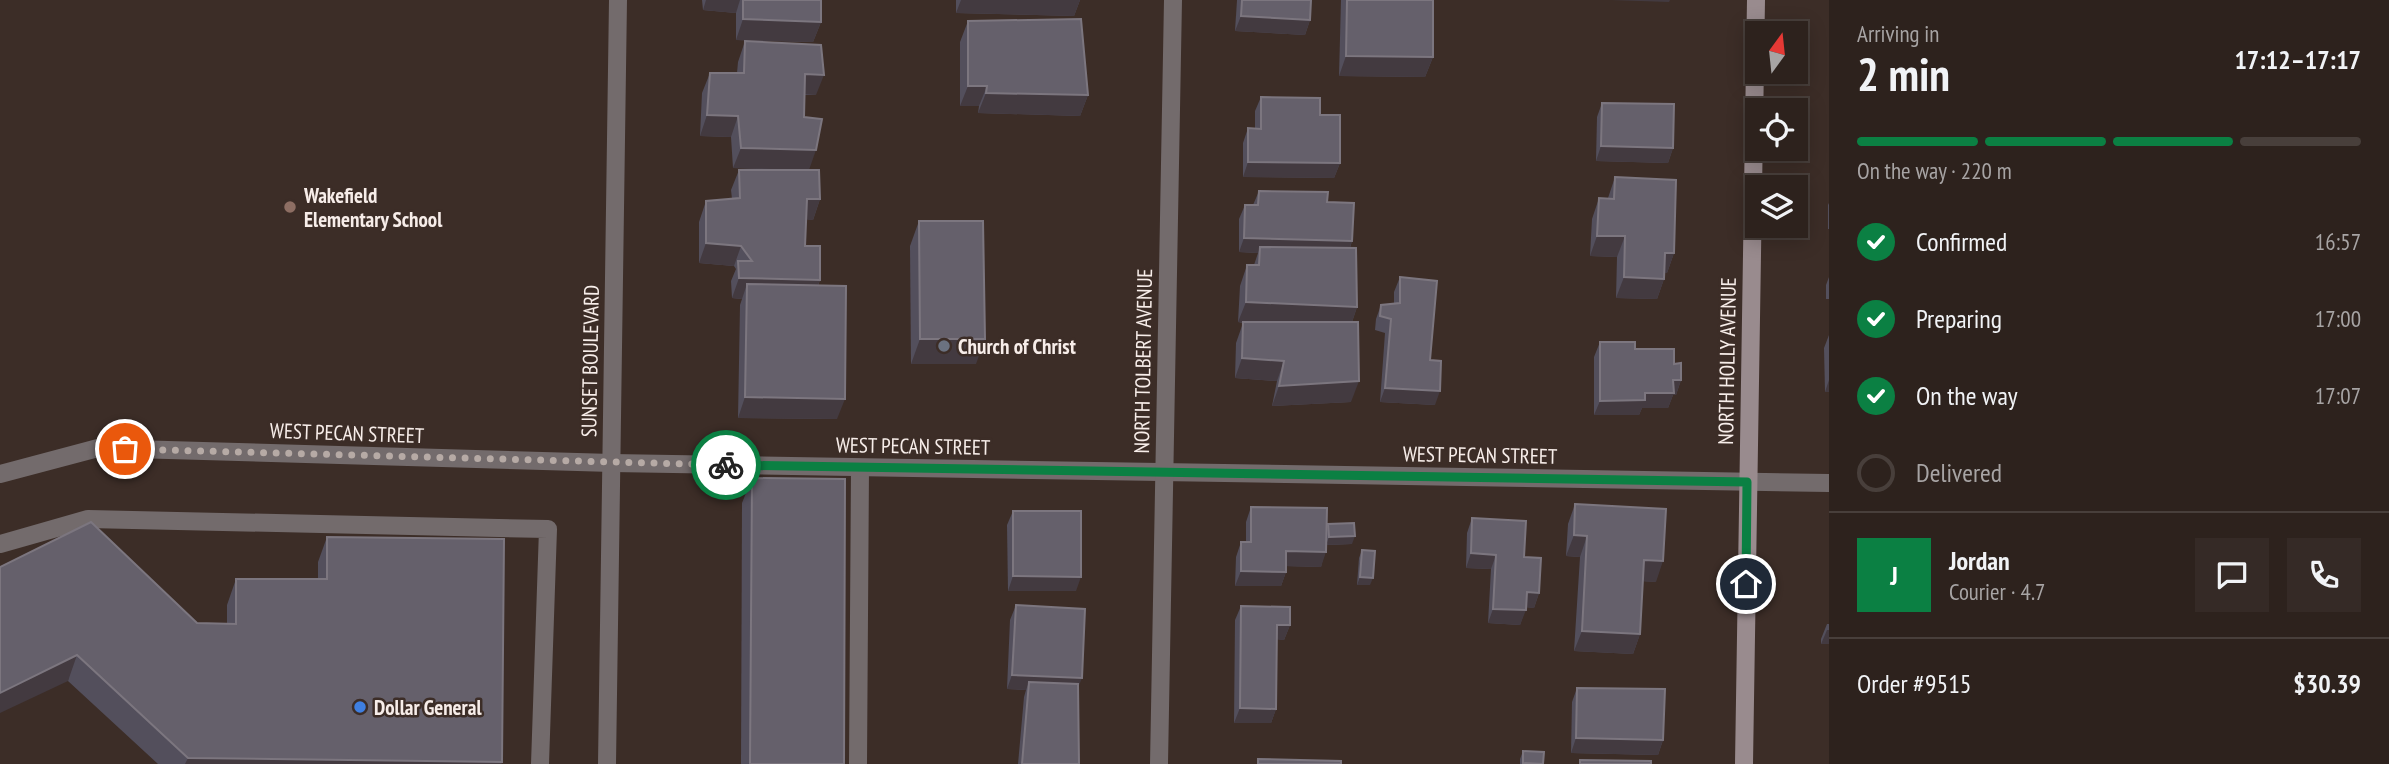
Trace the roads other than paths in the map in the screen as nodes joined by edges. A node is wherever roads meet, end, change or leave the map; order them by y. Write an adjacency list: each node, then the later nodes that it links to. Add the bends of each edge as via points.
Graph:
1 (618, 0): 4 (street, SUNSET BOULEVARD)
2 (1173, 0): 6 (street, NORTH TOLBERT AVENUE)
3 (1756, 0): 8 (street, NORTH HOLLY AVENUE)
4 (611, 463): 5 (street, WEST PECAN STREET); 7 (street, WEST PECAN STREET, via 98,448); 12 (street, SUNSET BOULEVARD)
5 (860, 468): 6 (street, WEST PECAN STREET); 13 (street)
6 (1163, 473): 8 (street, WEST PECAN STREET); 14 (street, NORTH TOLBERT AVENUE)
7 (0, 474)
8 (1747, 482): 9 (street, WEST PECAN STREET); 15 (street, NORTH HOLLY AVENUE)
9 (1829, 483)
10 (0, 544): 11 (street, via 88,519 548,529)
11 (540, 764)
12 (607, 764)
13 (858, 764)
14 (1159, 764)
15 (1744, 764)

